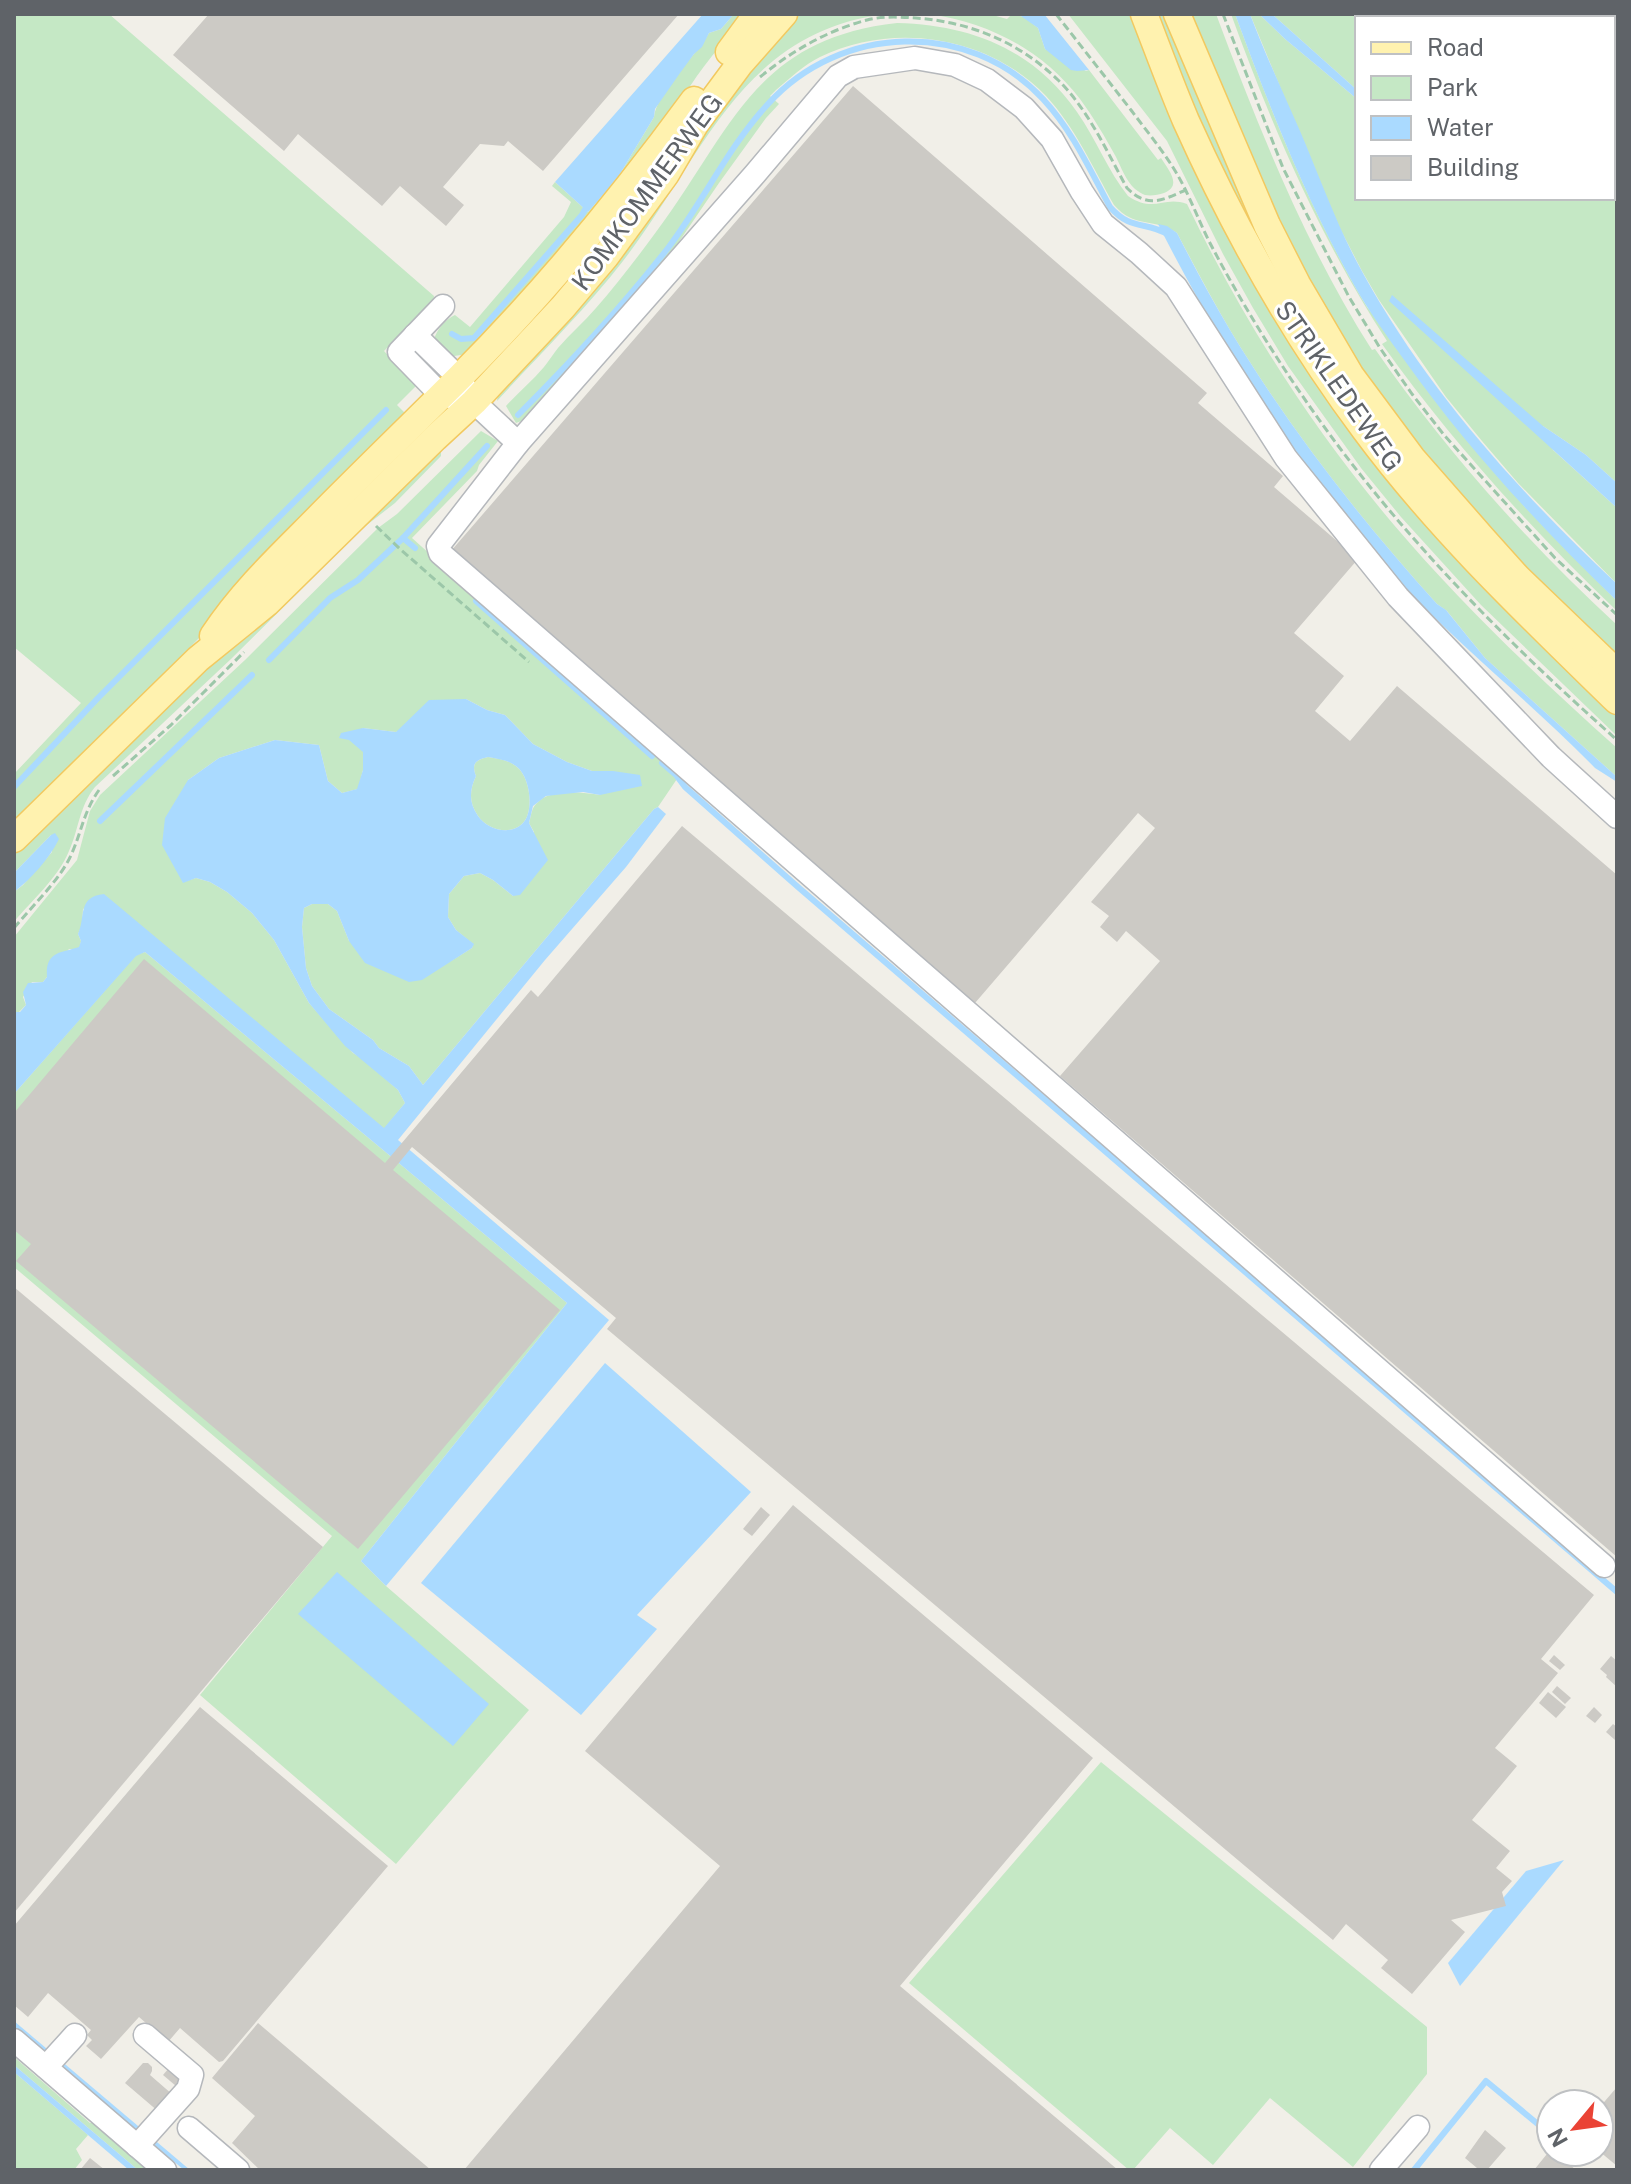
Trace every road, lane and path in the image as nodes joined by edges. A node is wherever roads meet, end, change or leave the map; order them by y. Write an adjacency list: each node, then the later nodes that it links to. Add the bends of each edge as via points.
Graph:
1 (757, 14): 9 (main road, KOMKOMMERWEG, via 598,226)
2 (784, 14): 10 (main road, KOMKOMMERWEG, via 696,123 606,256)
3 (1056, 14): 7 (path)
4 (1144, 14): 17 (main road, STRIKLEDEWEG, via 1186,120 1231,212 1335,388 1457,541)
5 (1177, 14): 16 (main road, STRIKLEDEWEG, via 1267,225 1351,376 1412,458 1483,539)
6 (1223, 14): 13 (path, via 1283,168 1380,348 1444,435 1555,558)
7 (1186, 190)
8 (443, 306): 9 (street, via 415,335)
9 (450, 386): 10 (street); 14 (main road, KOMKOMMERWEG, via 254,582)
10 (474, 402): 11 (street); 14 (main road, KOMKOMMERWEG, via 267,603)
11 (518, 443): 18 (street, via 838,76 854,67 915,58 955,65 987,80 1024,108 1052,139 1103,224 1176,287 1286,458 1398,597 1551,757); 20 (street, via 438,546 440,553)
12 (376, 526): 15 (path)
13 (1617, 615)
14 (198, 659): 19 (main road, KOMKOMMERWEG)
15 (529, 662)
16 (1617, 673)
17 (1617, 701)
18 (1617, 817)
19 (14, 839)
20 (1604, 1566)
21 (75, 2035): 24 (street)
22 (145, 2035): 27 (street, via 192,2075 188,2089)
23 (14, 2040): 24 (street)
24 (52, 2061): 27 (street)
25 (1418, 2127): 30 (street)
26 (189, 2128): 29 (street)
27 (143, 2138): 28 (street)
28 (165, 2170)
29 (238, 2170)
30 (1381, 2170)

